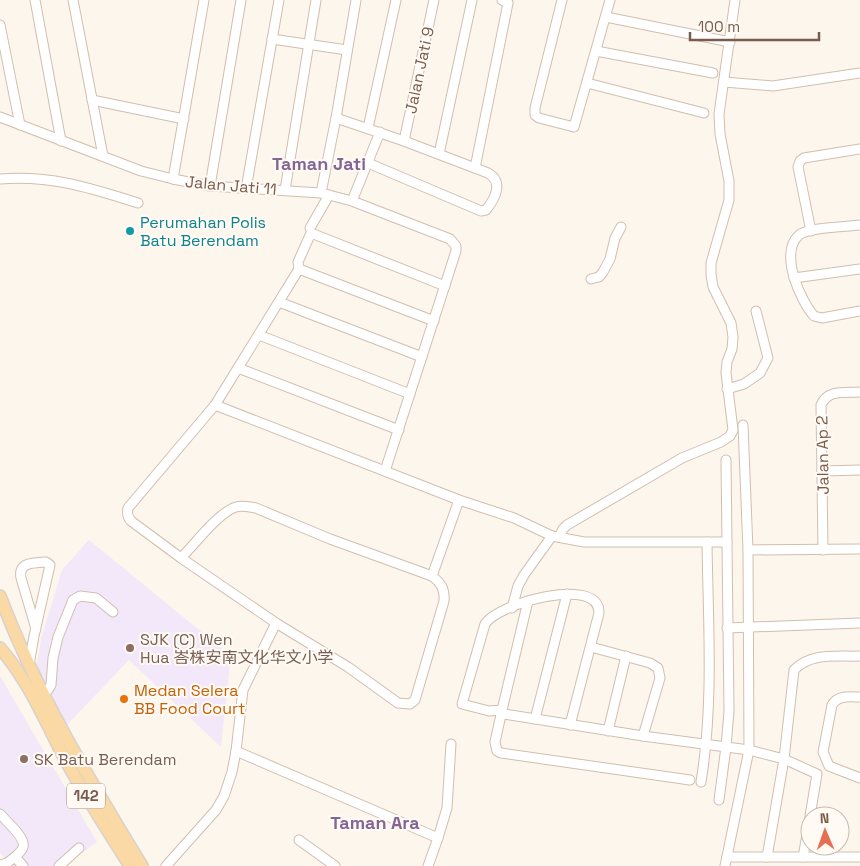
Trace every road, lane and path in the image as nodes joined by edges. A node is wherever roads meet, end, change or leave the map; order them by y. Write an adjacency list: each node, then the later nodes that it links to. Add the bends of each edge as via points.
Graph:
1 (35, 0): 35 (street)
2 (72, 0): 27 (street)
3 (204, 0): 31 (street)
4 (241, 0): 44 (street)
5 (279, 0): 18 (street)
6 (316, 0): 20 (street)
7 (356, 0): 21 (street)
8 (396, 0): 33 (street)
9 (434, 0): 36 (street, Jalan Jati 9)
10 (472, 0): 38 (street)
11 (518, 0): 15 (street)
12 (562, 0): 26 (street, via 535,114 539,118 574,127)
13 (610, 0): 16 (street)
14 (735, 0): 19 (street)
15 (505, 2): 41 (street)
16 (606, 17): 19 (street); 22 (street)
17 (0, 25): 32 (street)
18 (272, 39): 20 (street); 45 (street)
19 (730, 42): 25 (street)
20 (309, 45): 21 (street); 46 (street)
21 (347, 50): 30 (street)
22 (596, 51): 23 (street); 26 (street)
23 (713, 73)
24 (860, 73): 25 (street, via 773,86)
25 (724, 82): 66 (street, via 719,124 729,200 711,263 711,274 713,287 731,323 732,349 726,373)
26 (587, 83): 28 (street)
27 (92, 100): 31 (street); 39 (street)
28 (704, 113)
29 (0, 117): 32 (street, Jalan Jati 11)
30 (336, 118): 33 (street); 47 (street)
31 (184, 119): 43 (street)
32 (20, 125): 35 (street, Jalan Jati 11)
33 (368, 128): 34 (street)
34 (380, 132): 36 (street); 40 (street)
35 (61, 141): 39 (street, Jalan Jati 11)
36 (404, 141): 38 (street)
37 (860, 150): 53 (street, via 800,161 798,167)
38 (439, 154): 41 (street)
39 (103, 156): 43 (street, Jalan Jati 11)
40 (368, 163): 41 (street, via 477,210 486,210 497,181 494,176); 48 (street)
41 (475, 168)
42 (0, 179): 49 (street, via 44,179)
43 (173, 179): 44 (street, Jalan Jati 11)
44 (210, 186): 45 (street, Jalan Jati 11)
45 (246, 189): 46 (street, Jalan Jati 11)
46 (285, 190): 47 (street, Jalan Jati 11)
47 (325, 194): 48 (street, Jalan Jati 11); 52 (street)
48 (352, 201): 58 (street, Jalan Jati 11, via 450,239 456,251)
49 (138, 203)
50 (860, 225): 53 (street)
51 (621, 227): 57 (street, via 603,272)
52 (310, 228)
53 (811, 230): 56 (street, via 800,234 791,251)
54 (299, 269): 58 (street, via 298,262 311,233); 59 (street); 62 (street)
55 (860, 269): 56 (street)
56 (794, 278): 61 (street, via 801,298 814,316 822,318)
57 (591, 279)
58 (446, 286): 62 (street)
59 (279, 302): 63 (street); 64 (street)
60 (756, 311): 66 (street, via 768,358 760,373 744,384)
61 (860, 311)
62 (434, 321): 64 (street)
63 (259, 335): 65 (street); 68 (street)
64 (422, 357): 68 (street)
65 (238, 368): 69 (street); 71 (street)
66 (728, 389): 77 (street, via 733,430 730,436 682,458 567,525)
67 (860, 392): 75 (street, Jalan Ap 2, via 832,394 823,400 820,410)
68 (410, 394): 71 (street)
69 (215, 405): 74 (street); 83 (street, via 128,508 131,521)
70 (743, 425): 81 (street)
71 (399, 430): 74 (street)
72 (726, 460): 79 (street)
73 (860, 470): 75 (street)
74 (385, 471): 76 (street)
75 (822, 471): 82 (street, Jalan Ap 2)
76 (459, 500): 77 (street, via 514,518); 84 (street)
77 (555, 537): 78 (street, via 584,542); 88 (street, via 524,575)
78 (707, 542): 79 (street); 110 (street)
79 (727, 542): 94 (street)
80 (860, 549): 82 (street)
81 (748, 550): 82 (street); 92 (street)
82 (823, 550)
83 (181, 558): 84 (street, via 224,513 247,506); 90 (street)
84 (432, 576): 90 (street, via 443,588 444,601 417,695 410,704 398,703 348,666)
85 (567, 594): 87 (street); 95 (street, via 592,599 600,608); 105 (street)
86 (0, 596): 100 (main road, 142)
87 (528, 601): 88 (street); 104 (street)
88 (512, 608): 104 (street, via 492,616 485,624 462,704)
89 (113, 612): 102 (street, via 96,598 80,596 73,600 58,636 51,684)
90 (276, 623): 113 (street, via 243,690)
91 (860, 623): 92 (street)
92 (749, 627): 94 (street); 112 (street)
93 (36, 628): 93 (street, via 20,570 24,565 46,562 50,565); 100 (street)
94 (727, 628): 111 (street, via 729,711)
95 (591, 647): 98 (street); 106 (street)
96 (0, 648): 101 (main road, 142)
97 (0, 656): 101 (street)
98 (626, 656): 107 (street); 108 (street, via 654,665 660,673)
99 (860, 656): 114 (street, via 818,657 802,662 794,670)
100 (29, 666): 102 (main road, 142)
101 (17, 669): 132 (main road, 142, via 79,784)
102 (43, 694): 133 (main road, 142)
103 (860, 696): 115 (street, via 835,700 823,752 829,766)
104 (502, 710): 105 (street, via 507,715); 116 (street, via 495,742 497,751 501,753)
105 (535, 719): 106 (street)
106 (570, 725): 107 (street)
107 (608, 731): 108 (street)
108 (643, 736): 110 (street)
109 (451, 744): 121 (street, via 447,808)
110 (707, 744): 111 (street); 117 (street)
111 (726, 747): 112 (street); 118 (street)
112 (749, 750): 114 (street); 128 (street)
113 (236, 751): 121 (street); 134 (street, via 229,782 216,810)
114 (784, 759): 119 (street, via 817,774); 126 (street)
115 (860, 778)
116 (690, 780)
117 (701, 782)
118 (719, 800)
119 (812, 806)
120 (0, 814): 125 (street, via 22,838 23,849)
121 (438, 838): 136 (street)
122 (299, 840): 135 (street)
123 (79, 848): 131 (street)
124 (860, 856): 127 (street)
125 (15, 857): 129 (street); 130 (street)
126 (767, 857): 127 (street); 128 (street)
127 (804, 857)
128 (726, 861)
129 (0, 865)
130 (23, 866)
131 (59, 866)
132 (130, 866)
133 (142, 866)
134 (166, 866)
135 (335, 866)
136 (428, 866)

